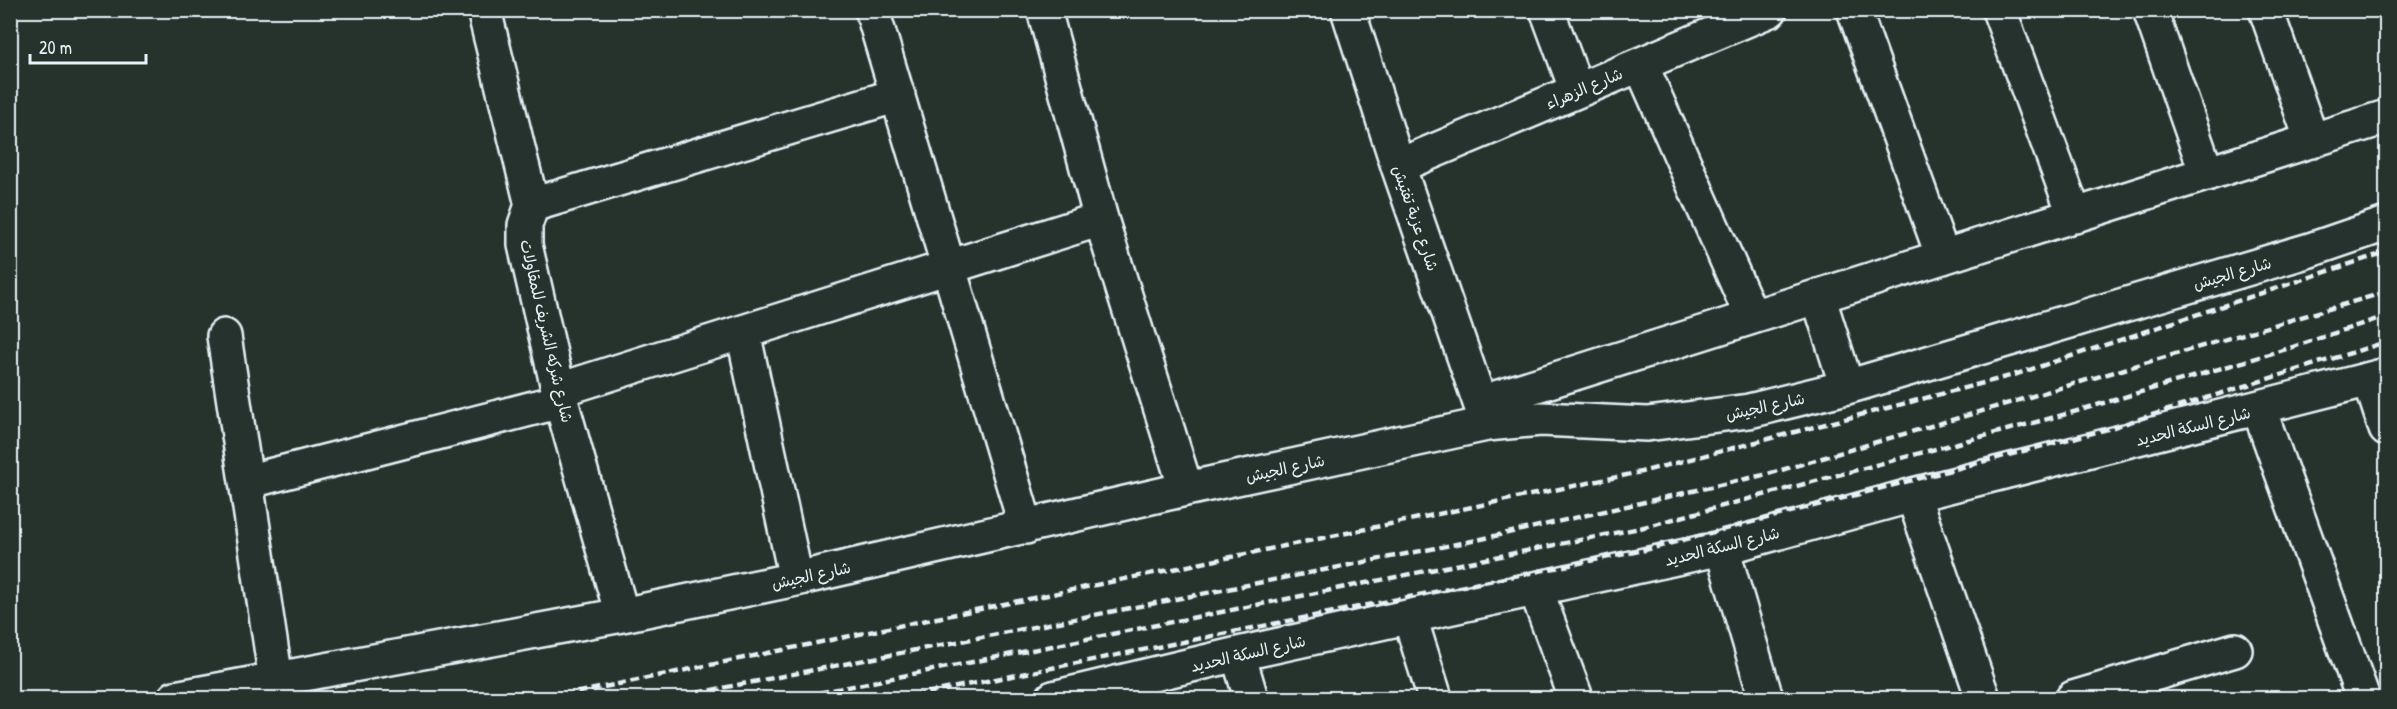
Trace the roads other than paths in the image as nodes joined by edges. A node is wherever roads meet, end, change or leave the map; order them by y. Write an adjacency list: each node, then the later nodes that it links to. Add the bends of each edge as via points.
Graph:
1 (484, 10): 18 (street, شارع شركه الشريف للمقاولات)
2 (872, 10): 13 (street)
3 (1044, 10): 20 (street)
4 (1348, 10): 16 (street, شارع عزبة تفتيش)
5 (1547, 10): 12 (street)
6 (1770, 10): 11 (street, شارع الزهراء)
7 (1854, 10): 22 (street)
8 (1999, 10): 19 (street)
9 (2150, 10): 17 (street)
10 (2266, 10): 15 (street)
11 (1641, 64): 12 (street, شارع الزهراء); 25 (street)
12 (1577, 91): 16 (street, شارع الزهراء)
13 (898, 95): 18 (street); 23 (street)
14 (2386, 117): 15 (street)
15 (2312, 141): 17 (street)
16 (1398, 166): 32 (street, شارع عزبة تفتيش)
17 (2207, 174): 19 (street)
18 (532, 204): 30 (street, شارع شركه الشريف للمقاولات, via 525,225 525,245)
19 (2075, 216): 22 (street)
20 (1101, 219): 23 (street); 35 (street)
21 (2386, 224): 29 (street, شارع الجيش)
22 (1943, 257): 24 (street)
23 (949, 268): 26 (street); 37 (street)
24 (1818, 296): 25 (street); 29 (street)
25 (1752, 317): 32 (street)
26 (743, 332): 30 (street); 39 (street)
27 (224, 336): 34 (street)
28 (2378, 378): 31 (street, شارع السكة الحديد); 33 (street)
29 (1847, 387): 32 (street, شارع الجيش, via 1749,411 1647,424)
30 (560, 395): 34 (street); 41 (street, شارع شركه الشريف للمقاولات)
31 (2259, 409): 36 (street, شارع السكة الحديد); 54 (street)
32 (1484, 413): 35 (street, شارع الجيش)
33 (2386, 429)
34 (246, 482): 45 (street)
35 (1186, 489): 37 (street, شارع الجيش)
36 (1912, 495): 38 (street, شارع السكة الحديد); 52 (street)
37 (1026, 527): 39 (street, شارع الجيش)
38 (1722, 548): 40 (street, شارع السكة الحديد); 51 (street)
39 (796, 579): 41 (street, شارع الجيش)
40 (1536, 590): 42 (street, شارع السكة الحديد); 50 (street)
41 (622, 615): 45 (street, شارع الجيش)
42 (1410, 618): 44 (street, شارع السكة الحديد); 49 (street)
43 (2235, 650): 53 (street)
44 (1238, 654): 47 (street, شارع السكة الحديد); 48 (street)
45 (276, 680): 46 (street, شارع الجيش)
46 (175, 699)
47 (1053, 699)
48 (1251, 699)
49 (1435, 699)
50 (1576, 699)
51 (1766, 699)
52 (1983, 699)
53 (2073, 699)
54 (2363, 699)

